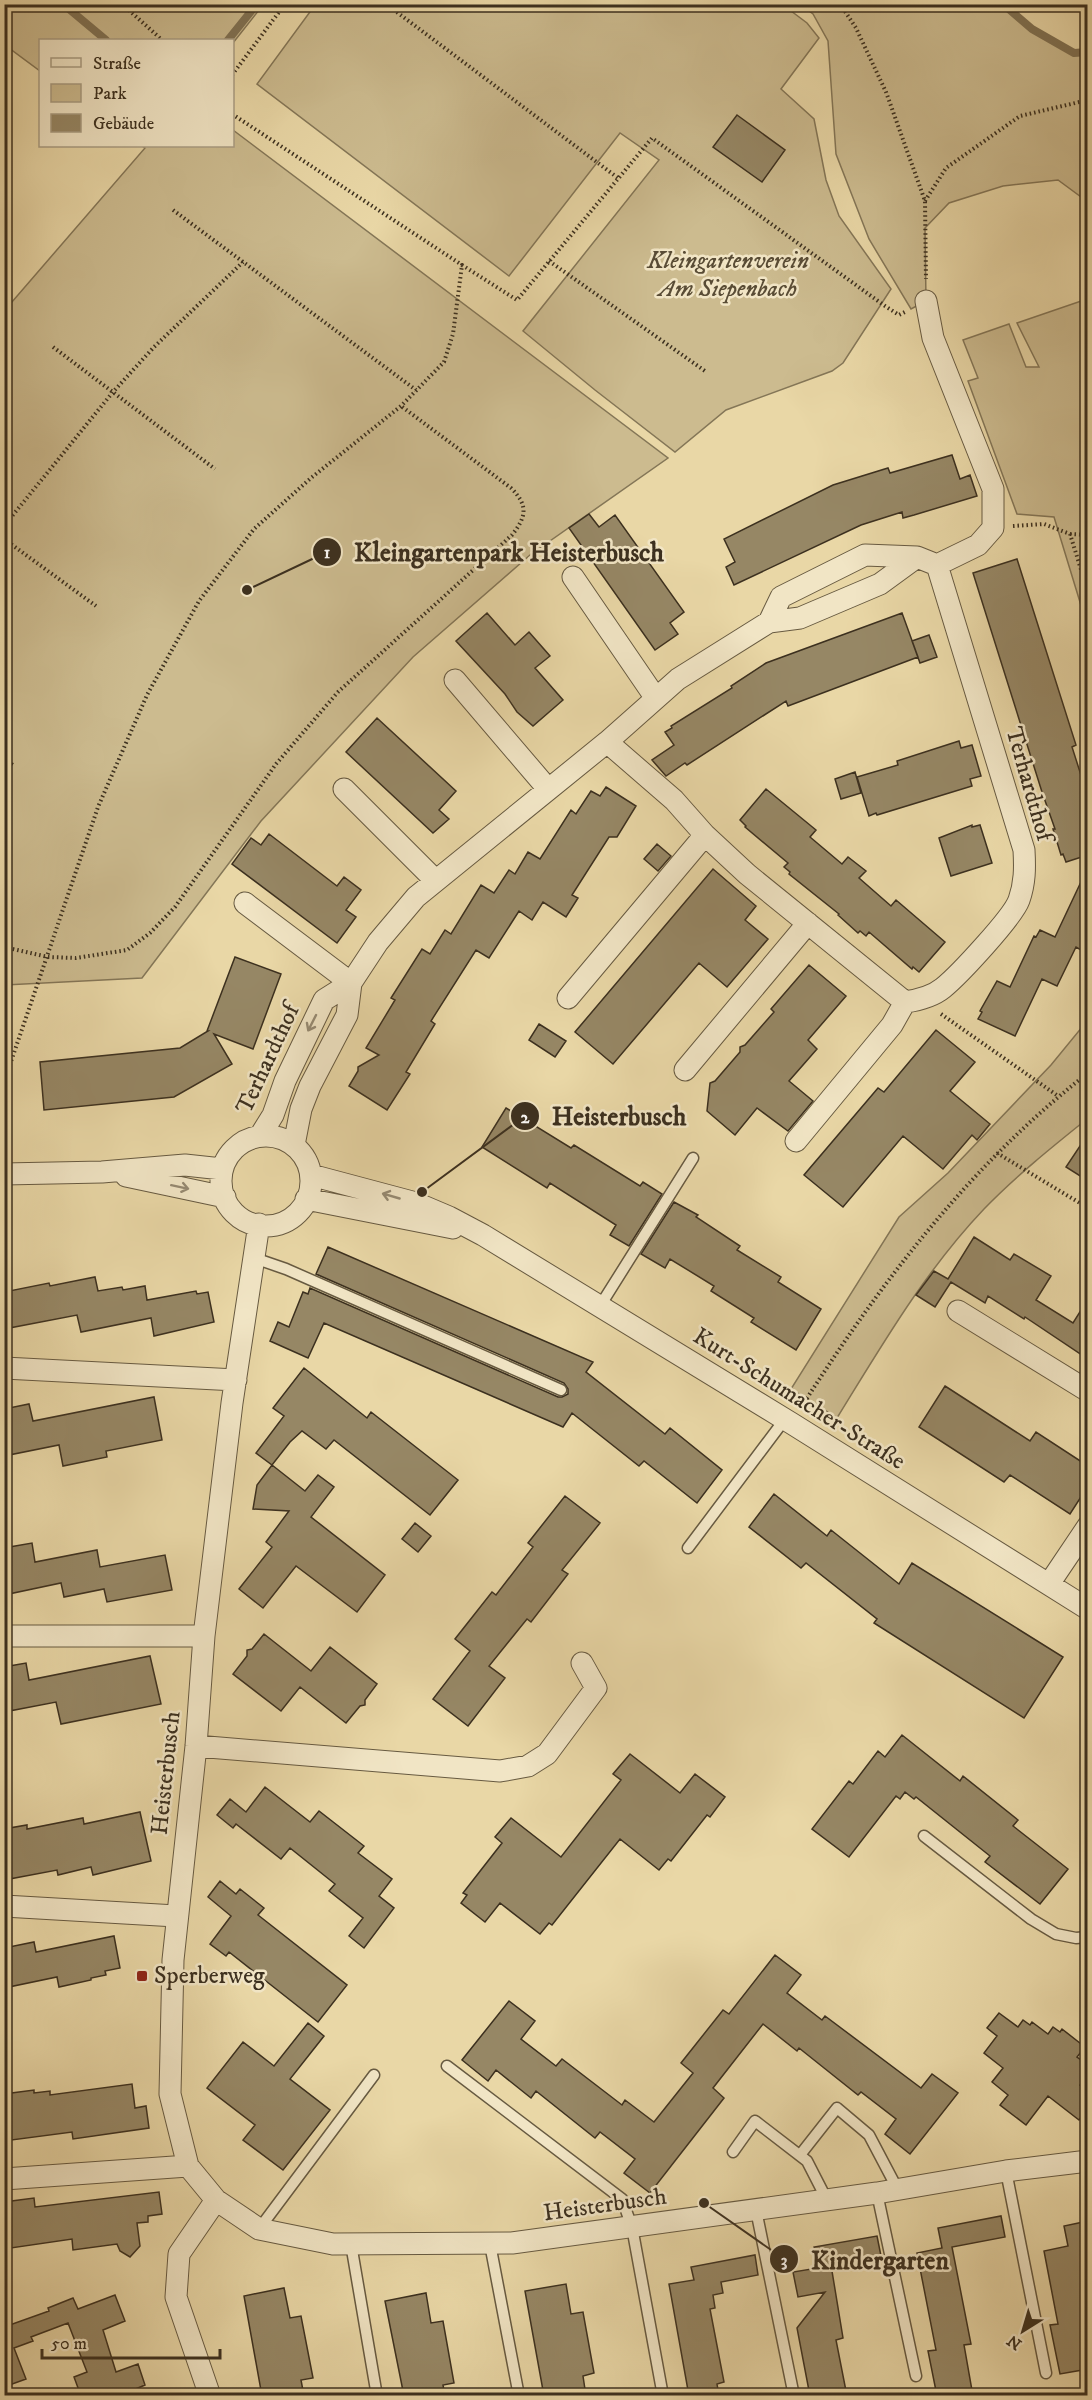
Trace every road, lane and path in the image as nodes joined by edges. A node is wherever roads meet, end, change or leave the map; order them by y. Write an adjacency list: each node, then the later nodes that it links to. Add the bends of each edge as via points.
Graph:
1 (122, 4): 5 (path)
2 (285, 4): 6 (path)
3 (386, 4): 9 (path)
4 (840, 4): 10 (path, via 856,28 886,92)
5 (161, 39)
6 (234, 72)
7 (1088, 100): 10 (path, via 1020,116 946,168)
8 (234, 115): 14 (path)
9 (618, 178): 12 (path); 15 (path, via 652,138 899,315)
10 (925, 201): 15 (path)
11 (173, 210): 13 (path)
12 (549, 261): 14 (path, via 517,300); 17 (path)
13 (243, 262): 18 (path); 19 (path)
14 (462, 265): 18 (path, via 453,334 444,362)
15 (926, 301): 23 (street, via 933,338 993,489)
16 (53, 347): 19 (path)
17 (705, 370)
18 (416, 390): 20 (path)
19 (113, 392): 21 (path); 22 (path)
20 (401, 406): 45 (path, via 254,529 200,601 147,695 98,807); 45 (path, via 511,488 524,509 523,522 338,692 276,764 175,907 150,933 127,950 75,958)
21 (215, 469)
22 (4, 526)
23 (993, 528): 24 (path, via 1044,524); 28 (street, via 978,545)
24 (1070, 534): 25 (path); 30 (path)
25 (1088, 535)
26 (4, 539): 31 (path)
27 (917, 557): 28 (street, Terhardthof); 32 (street, Terhardthof, via 880,584 800,618); 32 (street, Terhardthof, via 865,555 781,597)
28 (937, 565): 48 (street, Terhardthof, via 1024,850 1025,878 1019,902 1006,921 943,988)
29 (573, 577): 34 (street)
30 (1088, 592)
31 (96, 606)
32 (769, 622): 34 (street, Terhardthof)
33 (455, 680): 39 (street)
34 (655, 697): 35 (street, Terhardthof)
35 (607, 742): 39 (street, Terhardthof); 40 (street, via 674,800)
36 (4, 759): 37 (path)
37 (13, 765)
38 (344, 789): 41 (street)
39 (548, 789): 41 (street, Terhardthof)
40 (705, 835): 43 (street); 47 (street)
41 (435, 880): 46 (street, Terhardthof, via 386,933)
42 (245, 903): 46 (street)
43 (808, 923): 48 (street); 49 (street)
44 (4, 946): 45 (path)
45 (48, 957): 51 (path)
46 (351, 982): 53 (street, Terhardthof, one-way to 53, via 324,1000); 55 (street, Terhardthof, via 347,1015 310,1086)
47 (568, 998)
48 (913, 1001): 52 (path); 54 (street, Terhardthof)
49 (685, 1070)
50 (1088, 1073): 52 (path)
51 (4, 1083)
52 (1058, 1096): 56 (path)
53 (260, 1136): 55 (street, via 278,1137); 58 (street, via 230,1153)
54 (796, 1141)
55 (294, 1145): 61 (street, via 305,1159)
56 (997, 1153): 64 (path); 74 (path, via 910,1252)
57 (693, 1158): 68 (lane)
58 (222, 1169): 59 (street, via 185,1165); 62 (street)
59 (102, 1172): 60 (street); 62 (street, one-way to 62)
60 (4, 1174)
61 (310, 1175): 63 (street); 66 (street, Kurt-Schumacher-Straße, one-way to 61, via 416,1203)
62 (225, 1197): 65 (street, via 238,1216)
63 (306, 1199): 65 (street, via 288,1220 272,1226); 66 (street, Kurt-Schumacher-Straße)
64 (1088, 1208)
65 (259, 1224): 67 (street, Heisterbusch)
66 (483, 1234): 68 (street, Kurt-Schumacher-Straße)
67 (254, 1258): 71 (street, Heisterbusch); 72 (lane)
68 (600, 1306): 74 (street, Kurt-Schumacher-Straße)
69 (958, 1311): 73 (street)
70 (4, 1368): 71 (street)
71 (236, 1380): 80 (street, Heisterbusch)
72 (561, 1390)
73 (1088, 1391)
74 (788, 1421): 76 (lane); 77 (street, Kurt-Schumacher-Straße)
75 (1088, 1526): 77 (street)
76 (688, 1548)
77 (1049, 1584): 78 (street, Kurt-Schumacher-Straße)
78 (1088, 1609)
79 (4, 1636): 80 (street)
80 (204, 1636): 82 (street, Heisterbusch)
81 (582, 1663): 82 (street, via 596,1688 547,1754 528,1766 500,1771)
82 (196, 1746): 85 (street, Heisterbusch)
83 (924, 1836): 86 (lane, via 1031,1919 1056,1934)
84 (4, 1906): 85 (street)
85 (176, 1916): 92 (street, Heisterbusch, via 170,2094)
86 (1088, 1937)
87 (447, 2066): 100 (lane, via 622,2199)
88 (374, 2075): 101 (lane)
89 (733, 2152): 90 (lane, via 755,2121)
90 (800, 2155): 95 (lane, via 837,2108 869,2134); 98 (lane)
91 (1088, 2162): 93 (street, Heisterbusch)
92 (188, 2166): 94 (street); 97 (street, Heisterbusch)
93 (1006, 2171): 95 (street, Heisterbusch); 104 (lane)
94 (4, 2179)
95 (898, 2190): 96 (street, Heisterbusch)
96 (876, 2193): 98 (street, Heisterbusch); 105 (lane)
97 (216, 2200): 101 (street, Heisterbusch); 106 (street, via 179,2254 176,2296)
98 (827, 2200): 99 (street, Heisterbusch)
99 (756, 2210): 100 (street, Heisterbusch); 110 (lane)
100 (632, 2227): 103 (street, Heisterbusch); 109 (lane)
101 (259, 2229): 102 (street, Heisterbusch)
102 (351, 2244): 103 (street, Heisterbusch); 107 (lane)
103 (490, 2244): 108 (lane)
104 (1046, 2373)
105 (916, 2376)
106 (210, 2396)
107 (377, 2396)
108 (519, 2396)
109 (663, 2396)
110 (794, 2396)

